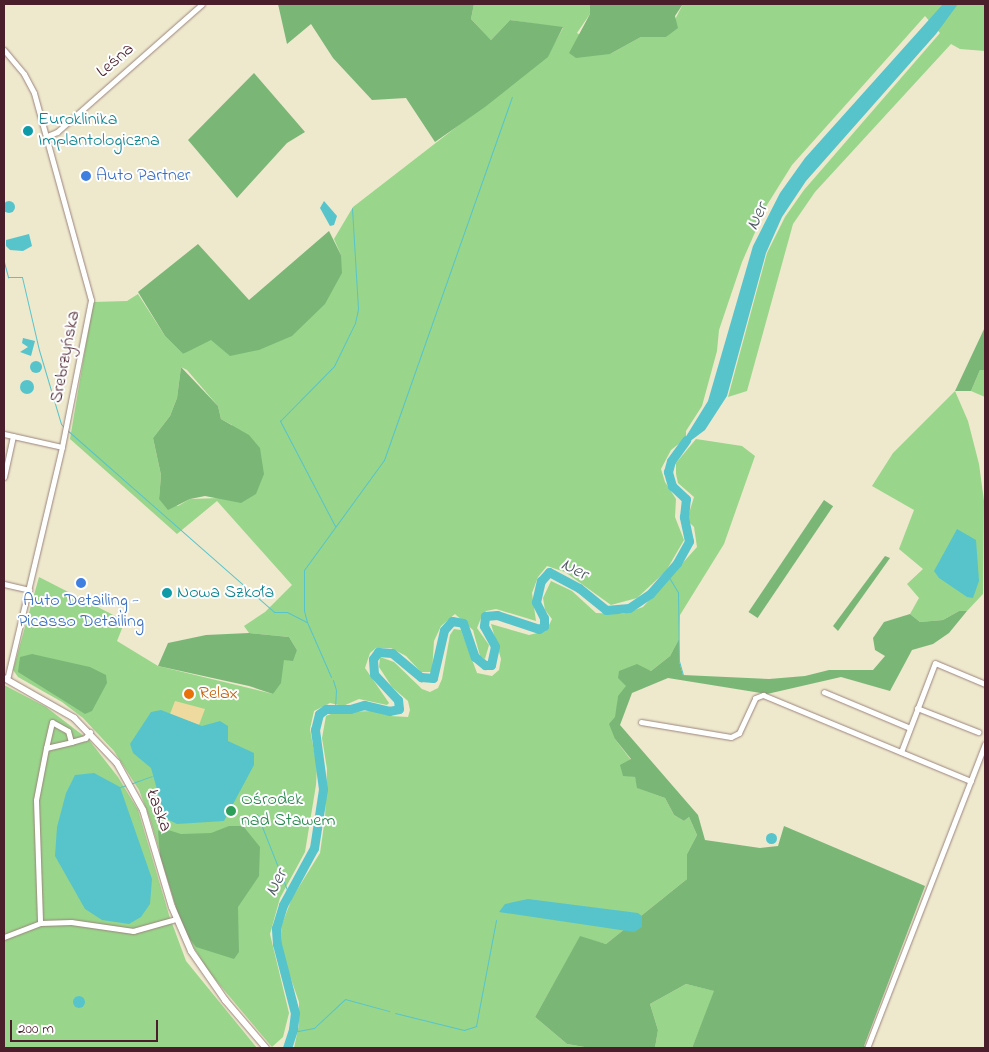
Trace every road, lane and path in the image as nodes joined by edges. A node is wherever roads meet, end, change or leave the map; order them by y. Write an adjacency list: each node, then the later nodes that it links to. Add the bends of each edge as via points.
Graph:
1 (202, 4): 3 (street, Leśna, via 57,132)
2 (4, 50): 3 (street, Srebrzyńska, via 32,86)
3 (47, 136): 6 (street, Srebrzyńska, via 91,300)
4 (4, 434): 5 (street)
5 (13, 436): 6 (street); 7 (street)
6 (62, 446): 9 (street, Srebrzyńska)
7 (4, 477)
8 (4, 584): 9 (street)
9 (29, 590): 10 (street, Srebrzyńska)
10 (5, 679): 17 (main road, Łaska, via 54,704)
11 (985, 684): 13 (street, via 935,663)
12 (824, 692): 15 (street)
13 (918, 708): 15 (street); 16 (street)
14 (641, 722): 21 (street, via 732,737 739,733 755,698 763,695)
15 (910, 728): 21 (street)
16 (978, 732)
17 (89, 733): 18 (street); 23 (main road, Łaska, via 133,788 148,822)
18 (70, 742): 20 (street); 20 (street, via 68,731 52,722)
19 (985, 744): 22 (street)
20 (46, 748): 24 (street, via 36,796)
21 (901, 752): 22 (street)
22 (971, 781): 27 (street)
23 (176, 919): 24 (street, via 133,930 71,922); 26 (main road, Łaska, via 197,962)
24 (40, 923): 25 (street)
25 (4, 936)
26 (266, 1048)
27 (867, 1048)

